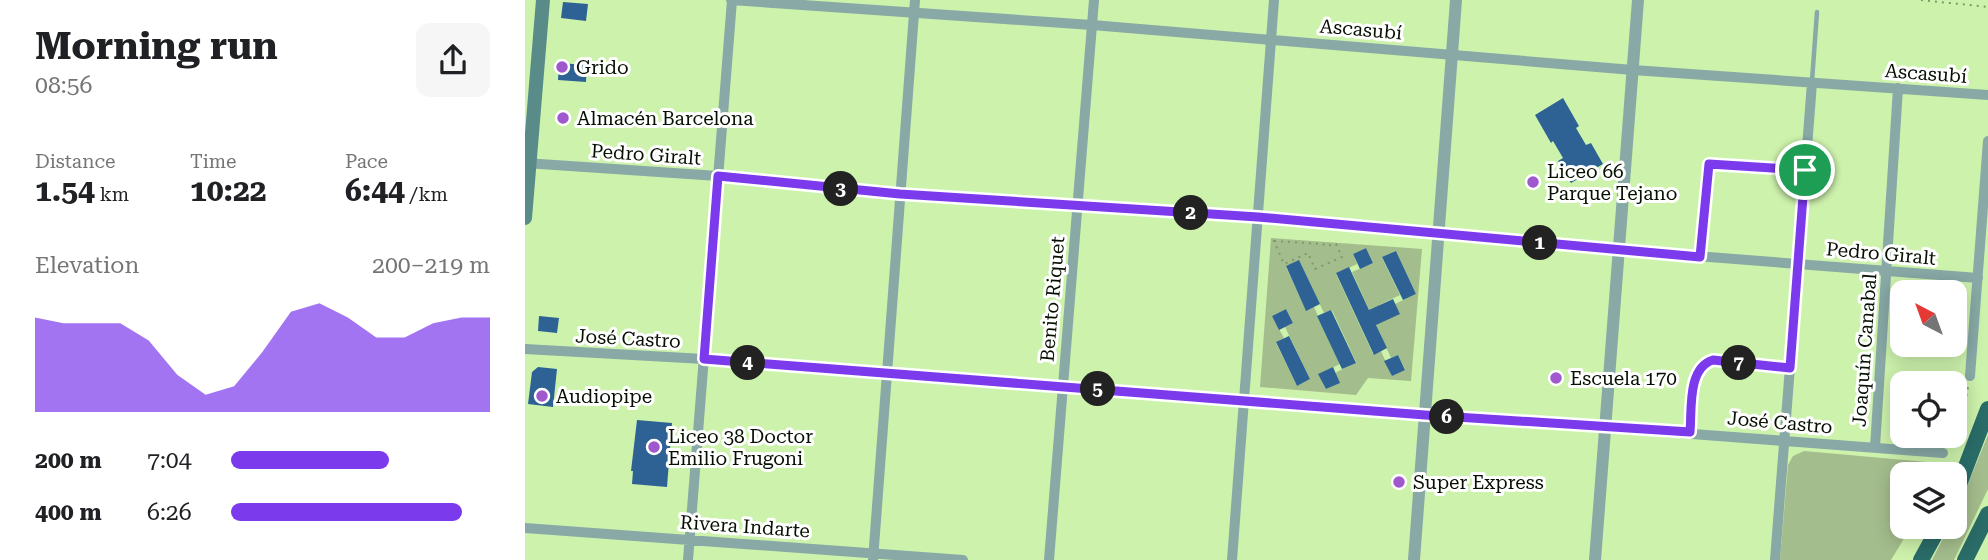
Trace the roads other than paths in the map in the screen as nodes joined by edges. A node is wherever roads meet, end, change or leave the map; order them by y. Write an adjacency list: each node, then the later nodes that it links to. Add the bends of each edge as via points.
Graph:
1 (543, 0): 18 (main road)
2 (732, 0): 8 (street, Ascasubí); 20 (street)
3 (915, 0): 8 (street)
4 (1094, 0): 10 (street, Benito Riquet)
5 (1274, 0): 11 (street)
6 (1456, 0): 12 (street)
7 (1639, 0): 13 (street)
8 (914, 12): 10 (street, Ascasubí); 21 (street)
9 (1817, 12): 14 (lane)
10 (1091, 25): 11 (street, Ascasubí); 22 (street, Benito Riquet)
11 (1271, 39): 12 (street, Ascasubí); 23 (street)
12 (1453, 54): 13 (street, Ascasubí); 25 (street)
13 (1633, 70): 14 (street, Ascasubí); 26 (street)
14 (1812, 83): 15 (street, Ascasubí); 19 (street)
15 (1898, 88): 16 (street, Ascasubí); 29 (street, Joaquín Canabal)
16 (1988, 95)
17 (1988, 141): 30 (street)
18 (527, 163): 20 (street, Pedro Giralt); 24 (main road)
19 (1805, 170): 27 (street, via 1709,164); 28 (street)
20 (718, 176): 21 (street, Pedro Giralt); 32 (street)
21 (900, 194): 22 (street, Pedro Giralt); 34 (street)
22 (1078, 205): 23 (street, Pedro Giralt); 36 (street, Benito Riquet)
23 (1258, 217): 25 (street, Pedro Giralt); 37 (street)
24 (525, 218)
25 (1439, 233): 26 (street, Pedro Giralt); 39 (street)
26 (1619, 250): 27 (street, Pedro Giralt); 40 (street)
27 (1700, 257): 28 (street, Pedro Giralt)
28 (1798, 264): 29 (street, Pedro Giralt); 33 (street)
29 (1887, 270): 30 (street, Pedro Giralt); 43 (street, Joaquín Canabal)
30 (1978, 278): 35 (street)
31 (525, 349): 32 (street, José Castro)
32 (704, 359): 34 (street, José Castro); 49 (street)
33 (1790, 368): 41 (street, via 1713,360 1704,364 1695,379); 42 (street)
34 (887, 374): 36 (street, José Castro); 50 (street)
35 (1970, 376)
36 (1063, 386): 37 (street, José Castro); 53 (street, Benito Riquet)
37 (1244, 401): 39 (street, José Castro); 54 (street)
38 (1988, 409): 45 (highway)
39 (1425, 415): 40 (street, José Castro); 55 (street)
40 (1607, 426): 41 (street, José Castro); 56 (street)
41 (1690, 432): 42 (street, José Castro)
42 (1784, 441): 43 (street, José Castro); 57 (street)
43 (1875, 447): 44 (street, José Castro)
44 (1943, 453)
45 (1967, 464)
46 (1988, 514): 59 (highway)
47 (525, 528): 49 (street, Rivera Indarte)
48 (1932, 539): 58 (highway)
49 (690, 540): 50 (street, Rivera Indarte); 51 (street)
50 (874, 557): 52 (street, Rivera Indarte)
51 (688, 560)
52 (963, 560)
53 (1049, 560)
54 (1232, 560)
55 (1414, 560)
56 (1595, 560)
57 (1775, 560)
58 (1921, 560)
59 (1965, 560)

